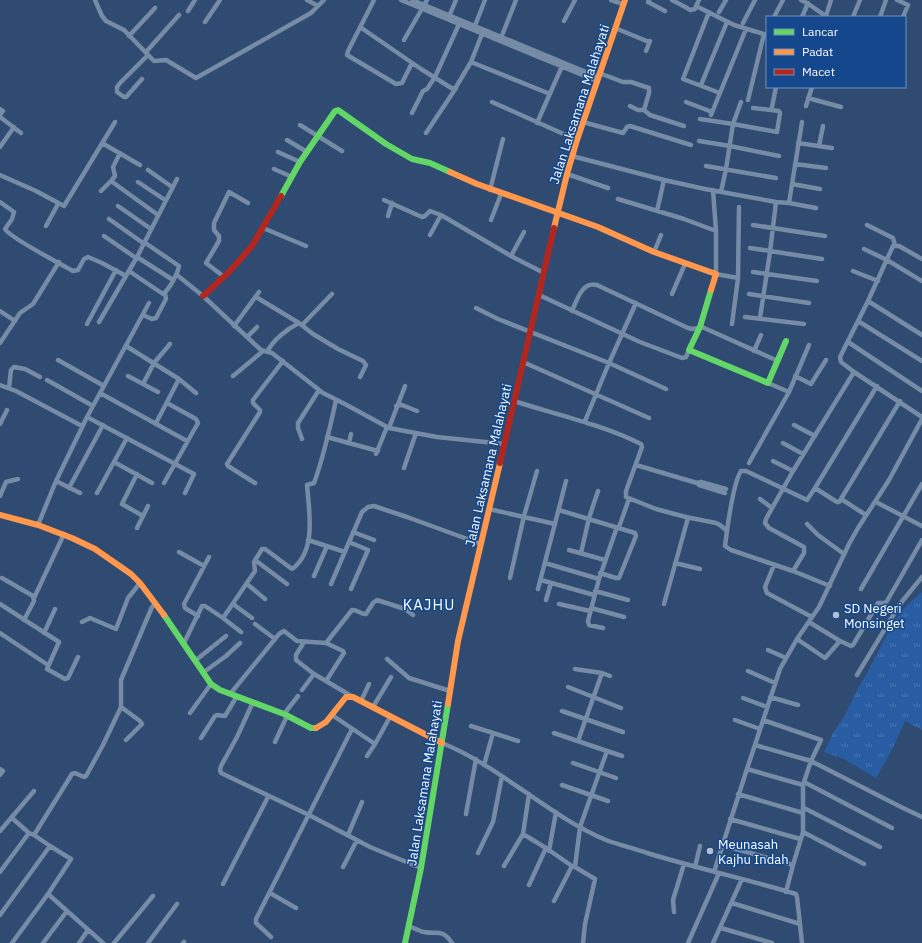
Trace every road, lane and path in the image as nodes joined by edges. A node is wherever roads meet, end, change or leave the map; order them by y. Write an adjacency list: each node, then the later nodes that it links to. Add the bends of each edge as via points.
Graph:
1 (95, 0): 56 (street, via 106,21 116,25)
2 (195, 0): 32 (street)
3 (220, 0): 46 (street)
4 (308, 0): 28 (street)
5 (324, 0): 28 (street)
6 (374, 0): 50 (street)
7 (401, 0): 31 (street)
8 (412, 0): 31 (street)
9 (426, 0): 31 (street)
10 (456, 0): 44 (street)
11 (485, 0): 51 (street)
12 (516, 0): 57 (street)
13 (575, 0): 45 (street)
14 (611, 0): 26 (street)
15 (649, 0): 33 (street, via 648,2)
16 (672, 0): 29 (street, via 690,10)
17 (699, 0): 29 (street)
18 (726, 0): 35 (street)
19 (755, 0): 48 (street)
20 (783, 0): 37 (street)
21 (801, 0): 27 (street)
22 (832, 0): 40 (street)
23 (860, 0): 41 (street)
24 (886, 0): 42 (street)
25 (897, 0): 43 (street, via 908,5)
26 (624, 2): 52 (main road, Jalan Laksamana Malahayati)
27 (808, 3): 38 (street); 39 (street)
28 (318, 6): 60 (street, via 311,13 196,78 166,60 155,61)
29 (696, 6): 34 (street)
30 (155, 8): 56 (street)
31 (422, 8): 44 (street); 58 (street)
32 (188, 10)
33 (665, 11)
34 (709, 12): 47 (street); 67 (street, via 683,79)
35 (719, 12)
36 (179, 15): 60 (street)
37 (775, 16)
38 (802, 16)
39 (824, 16)
40 (826, 16)
41 (853, 16)
42 (880, 16)
43 (903, 16)
44 (449, 18): 49 (street)
45 (564, 21)
46 (205, 22)
47 (726, 22): 53 (street); 67 (street)
48 (743, 22)
49 (459, 23): 51 (street); 64 (street)
50 (360, 28): 62 (street); 62 (street, via 347,55 396,84 402,83)
51 (474, 28): 54 (street); 57 (street)
52 (615, 28): 59 (street, via 649,42); 65 (main road, Jalan Laksamana Malahayati)
53 (746, 29): 55 (street); 71 (street)
54 (482, 34): 57 (street); 61 (street)
55 (765, 34): 74 (street)
56 (129, 36): 60 (street)
57 (501, 39): 63 (street)
58 (404, 40)
59 (646, 50)
60 (147, 53): 66 (street, via 116,87 117,92 126,97)
61 (471, 62): 68 (street); 72 (street)
62 (412, 63): 64 (street)
63 (563, 65): 65 (street); 72 (street)
64 (435, 77): 68 (street, via 450,88); 85 (street, via 423,91)
65 (598, 77): 84 (street, via 631,82 649,88); 89 (main road, Jalan Laksamana Malahayati)
66 (142, 79)
67 (701, 85): 71 (street)
68 (456, 88): 98 (street)
69 (776, 88): 80 (street)
70 (812, 88): 73 (street)
71 (720, 93): 76 (street, via 711,113)
72 (550, 94): 91 (street)
73 (808, 98): 79 (street); 81 (street)
74 (748, 100)
75 (492, 102): 91 (street)
76 (686, 102)
77 (741, 102): 92 (street)
78 (630, 106): 84 (street)
79 (806, 106)
80 (772, 107)
81 (841, 107)
82 (753, 108): 92 (street, via 779,111 777,132)
83 (0, 109): 86 (street, via 3,111)
84 (644, 110): 94 (street, via 650,115)
85 (412, 113)
86 (0, 116): 96 (street)
87 (700, 119): 92 (street)
88 (115, 122): 104 (street)
89 (583, 122): 102 (main road, Jalan Laksamana Malahayati); 106 (street, via 623,133 630,126)
90 (802, 122): 105 (street)
91 (537, 124): 102 (street)
92 (733, 124): 107 (street)
93 (300, 125): 99 (street)
94 (684, 126)
95 (823, 126): 108 (street)
96 (14, 127): 97 (street); 109 (street)
97 (21, 133)
98 (426, 133)
99 (318, 136): 111 (street); 113 (main road); 137 (main road, via 335,111 339,110 412,160 430,163)
100 (503, 139): 137 (street)
101 (287, 140): 113 (street)
102 (577, 140): 115 (main road, Jalan Laksamana Malahayati)
103 (699, 141): 107 (street)
104 (102, 143): 114 (street); 150 (street, via 67,203 64,206)
105 (798, 143): 108 (street); 118 (street)
106 (691, 145)
107 (730, 146): 116 (street); 123 (street)
108 (819, 146): 110 (street)
109 (0, 147)
110 (832, 148)
111 (342, 151)
112 (278, 152): 117 (street)
113 (307, 152): 117 (main road)
114 (120, 153): 119 (street); 131 (street, via 113,167 115,176)
115 (572, 156): 125 (main road, Jalan Laksamana Malahayati); 130 (street)
116 (779, 156)
117 (300, 162): 127 (main road)
118 (795, 164): 121 (street); 133 (street)
119 (140, 165)
120 (706, 166): 123 (street)
121 (826, 168)
122 (274, 169): 127 (street)
123 (726, 169): 128 (street); 140 (street)
124 (148, 170): 134 (street)
125 (567, 174): 135 (street); 155 (main road, Jalan Laksamana Malahayati)
126 (0, 175): 150 (street)
127 (292, 178): 164 (main road)
128 (776, 178)
129 (177, 179): 134 (street)
130 (664, 180): 138 (street); 154 (street)
131 (111, 182): 139 (street); 156 (street)
132 (138, 182): 143 (street)
133 (792, 184): 136 (street); 149 (street)
134 (172, 187): 143 (street)
135 (608, 188)
136 (820, 189)
137 (490, 190): 141 (main road)
138 (713, 190): 140 (street); 167 (street)
139 (102, 191)
140 (722, 192): 146 (street)
141 (501, 194): 155 (main road); 160 (street)
142 (618, 199): 154 (street)
143 (165, 200): 156 (street)
144 (384, 200): 148 (street)
145 (0, 202): 185 (street, via 14,212 6,231)
146 (776, 202): 149 (street); 166 (street)
147 (248, 203): 195 (street, via 228,192 214,223 219,241 206,263)
148 (392, 203): 157 (street, via 422,217 430,211); 158 (street)
149 (789, 203): 153 (street)
150 (58, 204): 163 (street)
151 (118, 206): 165 (street)
152 (739, 207): 196 (street)
153 (816, 208)
154 (657, 210): 167 (street)
155 (558, 213): 178 (main road, via 598,227); 190 (main road, Jalan Laksamana Malahayati)
156 (158, 215): 165 (street)
157 (441, 215): 169 (street); 180 (street)
158 (388, 216)
159 (109, 220): 173 (street)
160 (491, 220)
161 (753, 225): 166 (street)
162 (867, 225): 174 (street, via 893,238)
163 (46, 226)
164 (263, 228): 175 (street); 195 (main road, via 252,246)
165 (151, 229): 173 (street)
166 (774, 229): 172 (street); 179 (street)
167 (716, 231): 192 (street)
168 (524, 232): 180 (street)
169 (430, 235)
170 (661, 235): 178 (street)
171 (104, 236): 181 (street)
172 (825, 236)
173 (144, 243): 181 (street); 194 (street, via 180,266)
174 (895, 245): 182 (street); 184 (street)
175 (306, 246)
176 (750, 248): 179 (street)
177 (864, 249): 184 (street)
178 (654, 252): 186 (main road)
179 (770, 252): 183 (street); 193 (street)
180 (511, 256): 190 (street)
181 (136, 258): 191 (street); 197 (street)
182 (922, 258)
183 (822, 259)
184 (887, 260): 199 (street); 200 (street)
185 (59, 262): 187 (street, via 75,271 88,257); 220 (street, via 33,304 23,310)
186 (685, 264): 192 (main road); 204 (street)
187 (116, 270): 191 (street); 223 (street)
188 (853, 271): 199 (street)
189 (753, 272): 193 (street)
190 (544, 273): 207 (main road, Jalan Laksamana Malahayati)
191 (127, 274): 202 (street); 222 (street)
192 (716, 274): 196 (street); 229 (main road)
193 (767, 274): 198 (street); 208 (street)
194 (177, 275): 197 (street); 206 (street)
195 (223, 276): 206 (main road)
196 (738, 278): 225 (street)
197 (173, 280): 202 (street)
198 (817, 281)
199 (878, 281): 210 (street)
200 (922, 281)
201 (259, 292): 209 (street)
202 (165, 293): 217 (street, via 166,299 156,318)
203 (332, 294): 224 (street)
204 (672, 294)
205 (748, 294): 208 (street)
206 (203, 296): 227 (street)
207 (539, 296): 216 (street); 230 (main road, Jalan Laksamana Malahayati)
208 (763, 296): 213 (street); 219 (street)
209 (256, 297): 224 (street); 227 (street)
210 (868, 301): 221 (street); 233 (street)
211 (149, 303): 217 (street)
212 (636, 303): 216 (street, via 597,285 589,284 583,289); 229 (street, via 688,328); 231 (street)
213 (809, 303)
214 (476, 308): 230 (street)
215 (0, 311): 220 (street)
216 (572, 311): 231 (street)
217 (143, 315): 240 (street)
218 (745, 317): 219 (street)
219 (760, 318): 226 (street)
220 (15, 321): 237 (street)
221 (858, 321): 236 (street); 248 (street)
222 (99, 322)
223 (87, 324)
224 (301, 324): 242 (street, via 282,335); 255 (street, via 338,349 363,361 366,365)
225 (732, 324)
226 (804, 324)
227 (234, 326): 234 (street)
228 (257, 327): 234 (street)
229 (700, 327): 241 (main road); 243 (street)
230 (530, 332): 249 (main road, Jalan Laksamana Malahayati); 251 (street)
231 (622, 334): 241 (street, via 682,358 686,357); 251 (street)
232 (761, 335): 243 (street)
233 (922, 335)
234 (247, 337): 242 (street)
235 (786, 341): 247 (main road)
236 (848, 342): 252 (street, via 840,359); 269 (street)
237 (0, 343)
238 (170, 344): 250 (street)
239 (809, 345): 256 (street)
240 (126, 346): 250 (street); 263 (street)
241 (689, 350): 260 (main road)
242 (265, 351): 246 (street); 254 (street)
243 (754, 351): 247 (street)
244 (58, 360): 263 (street)
245 (826, 360): 256 (street, via 811,384)
246 (283, 361): 268 (street); 318 (street, via 253,400 260,412 227,464)
247 (778, 361): 260 (main road)
248 (922, 361)
249 (523, 362): 274 (street); 277 (main road, Jalan Laksamana Malahayati)
250 (154, 363): 258 (street); 261 (street)
251 (609, 363): 267 (street); 274 (street)
252 (854, 372): 265 (street); 295 (street)
253 (128, 376): 261 (street)
254 (233, 376)
255 (360, 376)
256 (795, 376): 271 (street)
257 (40, 377): 266 (street, via 25,369 14,367 11,370)
258 (179, 379): 273 (street); 278 (street)
259 (47, 380): 279 (street)
260 (768, 383): 271 (street)
261 (143, 384): 270 (street)
262 (0, 385): 266 (street)
263 (104, 386): 272 (street)
264 (405, 386): 280 (street)
265 (877, 386): 276 (street); 322 (street)
266 (9, 388): 291 (street)
267 (666, 389)
268 (319, 390): 275 (street); 298 (street, via 298,423)
269 (922, 391)
270 (158, 392)
271 (788, 392): 306 (street)
272 (100, 393): 279 (street); 288 (street)
273 (196, 393)
274 (596, 394): 284 (street); 286 (street)
275 (336, 400): 292 (street); 296 (street)
276 (900, 401): 285 (street); 331 (street)
277 (514, 402): 286 (street); 302 (main road, Jalan Laksamana Malahayati)
278 (167, 403): 288 (street); 299 (street, via 197,420 198,423)
279 (93, 406): 283 (street)
280 (396, 406): 282 (street, via 402,404); 292 (street)
281 (7, 410): 287 (street)
282 (417, 411)
283 (87, 416): 289 (street); 291 (street)
284 (649, 418)
285 (922, 418): 332 (street)
286 (585, 421): 308 (street, via 641,444)
287 (0, 424)
288 (156, 424): 299 (street)
289 (103, 425): 297 (street); 320 (street)
290 (794, 425): 295 (street)
291 (82, 426): 314 (street)
292 (388, 427): 293 (street); 300 (street, via 377,452)
293 (416, 433): 302 (street); 309 (street)
294 (351, 434): 300 (street)
295 (815, 436): 303 (street)
296 (327, 437): 300 (street); 353 (street, via 314,483 308,485)
297 (127, 438): 305 (street); 307 (street)
298 (302, 439)
299 (188, 440): 307 (street)
300 (349, 443)
301 (783, 443): 303 (street)
302 (504, 444): 335 (main road, Jalan Laksamana Malahayati)
303 (803, 454): 311 (street)
304 (773, 461): 311 (street)
305 (114, 462): 312 (street); 325 (street)
306 (749, 463)
307 (175, 464): 317 (street); 327 (street, via 194,474)
308 (636, 465): 324 (street); 329 (street, via 626,491 626,497)
309 (404, 468)
310 (537, 471): 340 (street)
311 (793, 471): 321 (street)
312 (137, 474): 316 (street); 339 (street, via 122,504)
313 (18, 479): 328 (street, via 6,482)
314 (56, 481): 320 (street); 344 (street)
315 (566, 481): 336 (street)
316 (152, 483)
317 (164, 483)
318 (255, 483)
319 (922, 484): 341 (street)
320 (69, 488): 326 (street)
321 (783, 488): 322 (street, via 807,500); 334 (street); 350 (street, via 746,471 741,472)
322 (816, 488): 331 (street, via 837,502)
323 (598, 491): 342 (street)
324 (726, 491)
325 (97, 492)
326 (80, 493)
327 (185, 493)
328 (0, 496)
329 (629, 499): 343 (street); 348 (street)
330 (760, 499): 334 (street)
331 (841, 499): 338 (street)
332 (876, 502): 338 (street); 341 (street)
333 (148, 506): 339 (street)
334 (772, 508): 372 (street, via 766,519 766,526 804,547 804,553)
335 (489, 509): 340 (street); 357 (main road, Jalan Laksamana Malahayati)
336 (559, 510): 342 (street); 345 (street)
337 (0, 515): 344 (main road)
338 (866, 515): 363 (street)
339 (143, 516): 349 (street)
340 (524, 516): 345 (street); 377 (street)
341 (902, 516): 347 (street); 388 (street)
342 (589, 518): 348 (street); 362 (street)
343 (688, 518): 350 (street, via 720,525); 368 (street)
344 (38, 524): 352 (main road)
345 (555, 524): 367 (street)
346 (807, 524): 363 (street)
347 (922, 526)
348 (618, 527): 366 (street); 373 (street, via 636,534 620,576 616,578)
349 (137, 528)
350 (727, 530): 369 (street, via 725,546 728,549)
351 (353, 532): 354 (street); 356 (street); 357 (street, via 364,510 374,506)
352 (64, 534): 380 (main road, via 95,549); 390 (street)
353 (308, 540): 358 (street); 365 (street, via 299,563 292,569 264,548)
354 (374, 540)
355 (922, 540): 418 (street, via 887,601 878,602 855,643 851,646)
356 (349, 542): 361 (street); 386 (street, via 368,550)
357 (481, 544): 443 (main road, Jalan Laksamana Malahayati)
358 (327, 546): 361 (street); 374 (street)
359 (569, 550): 362 (street)
360 (179, 552): 370 (street)
361 (345, 552): 384 (street)
362 (581, 553): 366 (street)
363 (844, 554): 385 (street)
364 (209, 557): 370 (street)
365 (256, 560): 382 (street, via 255,571); 383 (street)
366 (605, 560): 373 (street)
367 (545, 563): 378 (street); 379 (street)
368 (676, 563): 371 (street); 398 (street)
369 (774, 564): 372 (street); 404 (street, via 765,587 767,593)
370 (204, 566): 402 (street, via 184,604 185,608)
371 (700, 569)
372 (793, 571): 385 (street)
373 (600, 573): 378 (street)
374 (314, 576)
375 (922, 577): 434 (street, via 900,604)
376 (2, 578): 390 (street)
377 (510, 578)
378 (599, 579): 389 (street)
379 (541, 580): 381 (street); 387 (street)
380 (140, 583): 394 (main road); 408 (street, via 128,598 116,629 92,618)
381 (550, 583): 389 (street); 392 (street)
382 (247, 584): 391 (street); 396 (street)
383 (287, 584)
384 (331, 584)
385 (830, 586): 404 (street)
386 (351, 589)
387 (538, 589)
388 (861, 589)
389 (595, 593): 393 (street); 400 (street)
390 (34, 598): 407 (street)
391 (265, 599)
392 (546, 600)
393 (628, 600)
394 (156, 603): 420 (main road); 454 (street, via 120,682)
395 (0, 604): 407 (street)
396 (233, 604): 405 (street); 406 (street)
397 (559, 604): 400 (street)
398 (664, 604)
399 (55, 608): 414 (street)
400 (591, 610): 403 (street); 411 (street, via 588,624)
401 (413, 615): 422 (street, via 405,609 377,600 366,614 352,610)
402 (198, 616): 405 (street, via 204,606); 420 (street)
403 (624, 617)
404 (812, 617): 409 (street)
405 (223, 618): 412 (street)
406 (252, 618)
407 (24, 620): 414 (street)
408 (82, 622)
409 (809, 622): 417 (street); 418 (street)
410 (255, 624): 416 (street)
411 (603, 628)
412 (241, 632)
413 (0, 633): 428 (street)
414 (44, 633): 428 (street, via 59,642)
415 (226, 636): 427 (street)
416 (275, 639): 419 (street, via 284,631 298,641); 444 (street)
417 (798, 639): 418 (street, via 825,658); 425 (street)
418 (840, 641)
419 (304, 642): 422 (street); 433 (street, via 295,658)
420 (184, 643): 427 (main road)
421 (240, 643): 431 (street)
422 (326, 643): 437 (street, via 344,653)
423 (768, 650): 425 (street)
424 (78, 657): 428 (street, via 66,679 47,669)
425 (786, 658): 438 (street)
426 (387, 659): 443 (street, via 410,678)
427 (196, 660): 431 (main road)
428 (48, 665)
429 (575, 669): 432 (street)
430 (748, 671): 438 (street)
431 (204, 672): 439 (main road)
432 (602, 673): 435 (street); 448 (street)
433 (314, 674): 437 (street); 442 (street)
434 (857, 675)
435 (610, 676)
436 (391, 677): 455 (street)
437 (326, 681): 447 (street)
438 (775, 682): 449 (street)
439 (211, 684): 444 (main road); 459 (street)
440 (369, 684): 451 (street)
441 (568, 687): 448 (street)
442 (302, 690)
443 (450, 691): 477 (main road, Jalan Laksamana Malahayati)
444 (231, 693): 445 (main road)
445 (238, 696): 452 (main road); 472 (street, via 225,716 215,716)
446 (298, 696): 460 (street)
447 (353, 697): 451 (main road); 461 (main road, via 346,697)
448 (594, 697): 457 (street); 463 (street)
449 (770, 697): 453 (street); 456 (street)
450 (743, 698): 456 (street)
451 (361, 701): 455 (main road)
452 (254, 702): 460 (main road); 499 (street, via 220,770 221,773)
453 (798, 705)
454 (121, 707): 473 (street, via 142,723); 513 (street, via 86,776 72,774)
455 (373, 707): 462 (main road)
456 (767, 707): 465 (street)
457 (621, 708)
458 (562, 711): 463 (street)
459 (190, 713)
460 (285, 715): 461 (main road, via 311,728 324,723); 476 (street)
461 (332, 715): 467 (street)
462 (390, 717): 477 (main road); 478 (street)
463 (586, 720): 469 (street); 475 (street)
464 (735, 720): 468 (street)
465 (763, 720): 468 (street); 484 (street, via 821,740)
466 (471, 726): 470 (street)
467 (352, 729): 478 (street); 505 (street)
468 (760, 729): 479 (street)
469 (623, 732)
470 (494, 733): 474 (street); 486 (street)
471 (554, 733): 475 (street)
472 (201, 738)
473 (126, 740)
474 (518, 741)
475 (578, 741): 480 (street)
476 (274, 742)
477 (442, 743): 483 (street); 531 (main road, Jalan Laksamana Malahayati)
478 (375, 744): 481 (street)
479 (755, 745): 484 (street); 488 (street)
480 (607, 751): 482 (street); 489 (street)
481 (367, 756)
482 (622, 756)
483 (476, 759): 486 (street); 504 (street)
484 (811, 760): 493 (street); 506 (street)
485 (573, 763): 489 (street)
486 (484, 765): 491 (street)
487 (0, 769): 490 (street, via 3,771)
488 (747, 769): 493 (street); 497 (street)
489 (600, 772): 492 (street); 498 (street)
490 (0, 775)
491 (502, 776): 496 (street); 523 (street, via 493,822)
492 (616, 778)
493 (804, 784): 502 (street); 510 (street)
494 (562, 785): 498 (street)
495 (34, 791): 507 (street)
496 (529, 794): 503 (street); 514 (street)
497 (738, 794): 502 (street); 508 (street)
498 (591, 795): 500 (street); 509 (street)
499 (268, 797): 505 (street); 535 (street)
500 (608, 801)
501 (362, 802): 515 (street)
502 (804, 810): 512 (street); 521 (street)
503 (556, 812): 509 (street); 522 (street)
504 (466, 814)
505 (309, 815): 515 (street); 538 (street)
506 (922, 817)
507 (12, 818): 511 (street); 513 (street)
508 (730, 819): 516 (street); 518 (street)
509 (580, 827): 524 (street, via 607,840); 530 (street)
510 (892, 828)
511 (0, 831)
512 (803, 832): 516 (street); 525 (street)
513 (31, 834): 519 (street); 532 (street)
514 (522, 834): 522 (street); 527 (street)
515 (348, 835): 517 (street)
516 (800, 839): 526 (street)
517 (357, 840): 529 (street); 531 (street)
518 (722, 845): 526 (street); 533 (street)
519 (50, 846): 539 (street, via 71,859); 547 (street)
520 (700, 846): 528 (street)
521 (880, 847)
522 (548, 850): 530 (street); 536 (street)
523 (478, 853)
524 (684, 864): 528 (street); 546 (street, via 673,900)
525 (864, 864)
526 (792, 865): 537 (street)
527 (504, 866)
528 (694, 866): 533 (street)
529 (343, 867)
530 (574, 867): 541 (street); 561 (street, via 595,879)
531 (421, 868): 549 (main road, Jalan Laksamana Malahayati)
532 (0, 872)
533 (716, 872): 534 (street); 562 (street)
534 (742, 879): 537 (street); 542 (street)
535 (223, 884)
536 (529, 885)
537 (786, 892): 548 (street, via 796,894)
538 (270, 893): 544 (street); 552 (street, via 256,921)
539 (48, 894): 545 (street); 553 (street)
540 (153, 896): 557 (street)
541 (554, 901)
542 (732, 903): 548 (street); 550 (street)
543 (177, 904): 558 (street)
544 (296, 908)
545 (67, 911): 551 (street); 554 (street)
546 (674, 912)
547 (0, 915)
548 (800, 924): 565 (street)
549 (409, 926): 559 (main road, Jalan Laksamana Malahayati); 560 (street, via 423,932 441,933)
550 (720, 928): 563 (street); 564 (street)
551 (88, 930): 555 (street); 556 (street)
552 (271, 937)
553 (12, 943)
554 (43, 943)
555 (79, 943)
556 (103, 943)
557 (114, 943)
558 (148, 943)
559 (405, 943)
560 (452, 943)
561 (583, 943)
562 (688, 943)
563 (713, 943)
564 (772, 943)
565 (802, 943)

